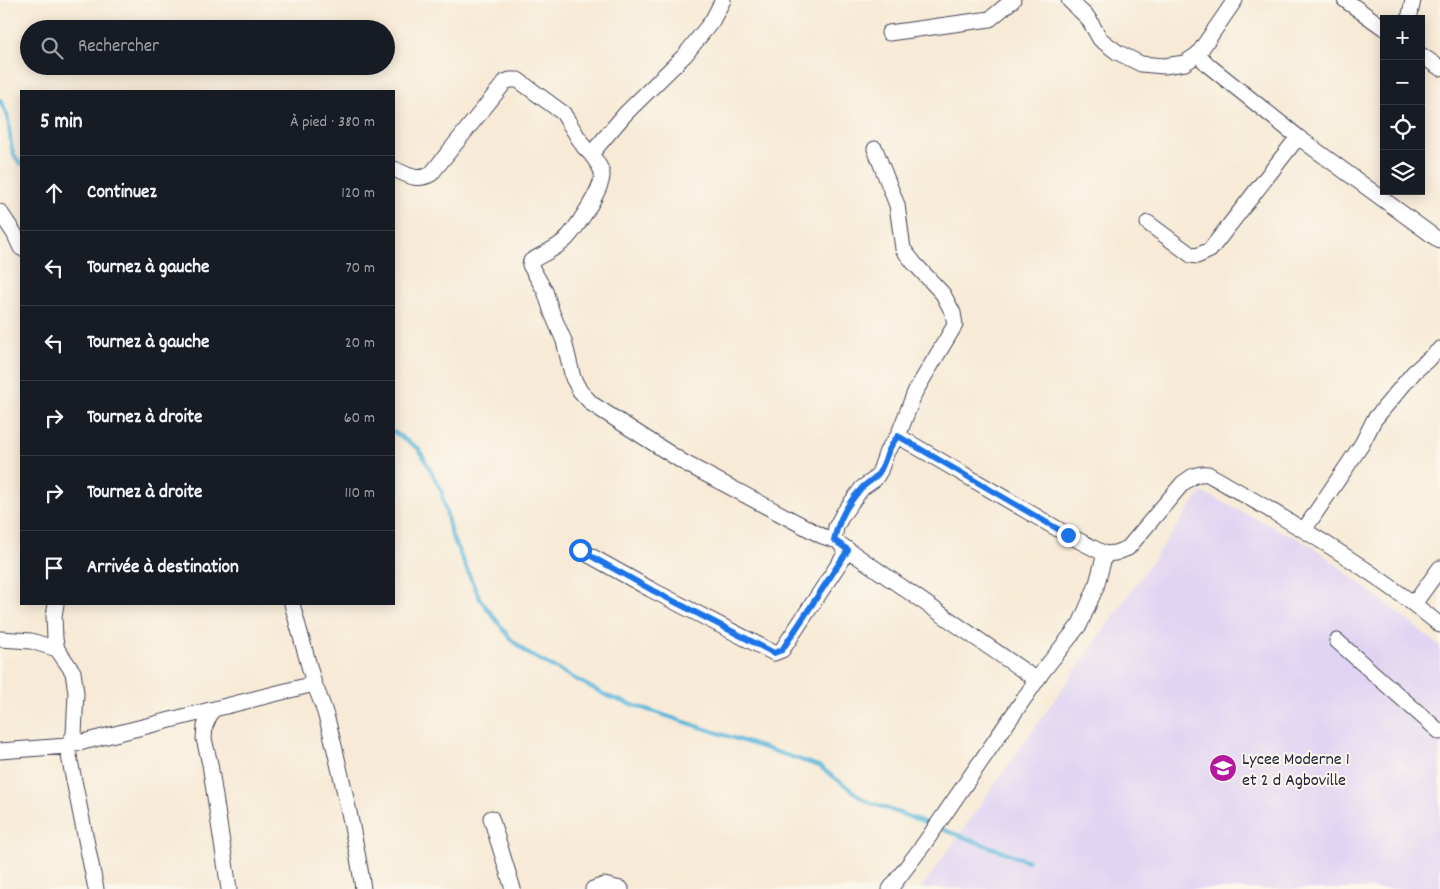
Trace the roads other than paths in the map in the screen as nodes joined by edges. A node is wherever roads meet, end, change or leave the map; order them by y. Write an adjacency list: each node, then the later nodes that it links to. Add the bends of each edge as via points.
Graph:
1 (722, 0): 15 (street, via 712,21 685,55 626,112)
2 (1013, 0): 9 (street, via 990,19)
3 (1069, 0): 10 (street, via 1088,18 1100,39 1141,64 1164,66 1185,63)
4 (1235, 0): 10 (street)
5 (1345, 0): 8 (street)
6 (1413, 0): 7 (street)
7 (1410, 15)
8 (1380, 25)
9 (889, 33)
10 (1198, 54): 13 (street)
11 (1425, 58): 12 (street)
12 (1440, 68)
13 (1298, 137): 18 (street, via 1210,250 1191,255); 19 (street)
14 (875, 149): 22 (street, via 897,205 903,249 943,294 953,312 955,325 915,392)
15 (591, 154): 16 (street, via 563,113 518,80 510,80 505,82 431,174 415,178); 24 (street, via 602,174 596,196 564,242 530,264 545,291 580,391 592,404 683,462)
16 (395, 169)
17 (0, 212): 20 (street)
18 (1148, 222)
19 (1440, 241)
20 (20, 246)
21 (1440, 349): 23 (street, via 1414,372 1374,420 1362,444)
22 (898, 436): 24 (street, via 887,451 875,479 862,488 843,514); 27 (street)
23 (1304, 530): 27 (street, via 1208,474 1201,474 1182,484 1128,548); 29 (street)
24 (834, 540): 26 (street)
25 (580, 550): 26 (street, via 774,653 782,650)
26 (848, 550): 36 (street)
27 (1105, 554): 36 (street, via 1096,587 1080,624)
28 (1440, 568): 29 (street)
29 (1414, 604): 32 (street)
30 (56, 605): 35 (street, via 54,631)
31 (292, 605): 37 (street)
32 (1440, 626)
33 (0, 639): 35 (street, via 31,641)
34 (1337, 641): 39 (street)
35 (57, 648): 40 (street, via 73,672 76,693 74,735)
36 (1037, 680): 49 (street)
37 (314, 684): 38 (street); 45 (street, via 322,699 333,742)
38 (212, 710): 40 (street); 44 (street, via 205,726 204,740)
39 (1440, 732)
40 (67, 746): 41 (street); 43 (street)
41 (0, 751)
42 (491, 818): 46 (street)
43 (96, 889)
44 (230, 889)
45 (363, 889)
46 (513, 889)
47 (593, 889): 48 (street, via 604,885)
48 (621, 889)
49 (890, 889)

